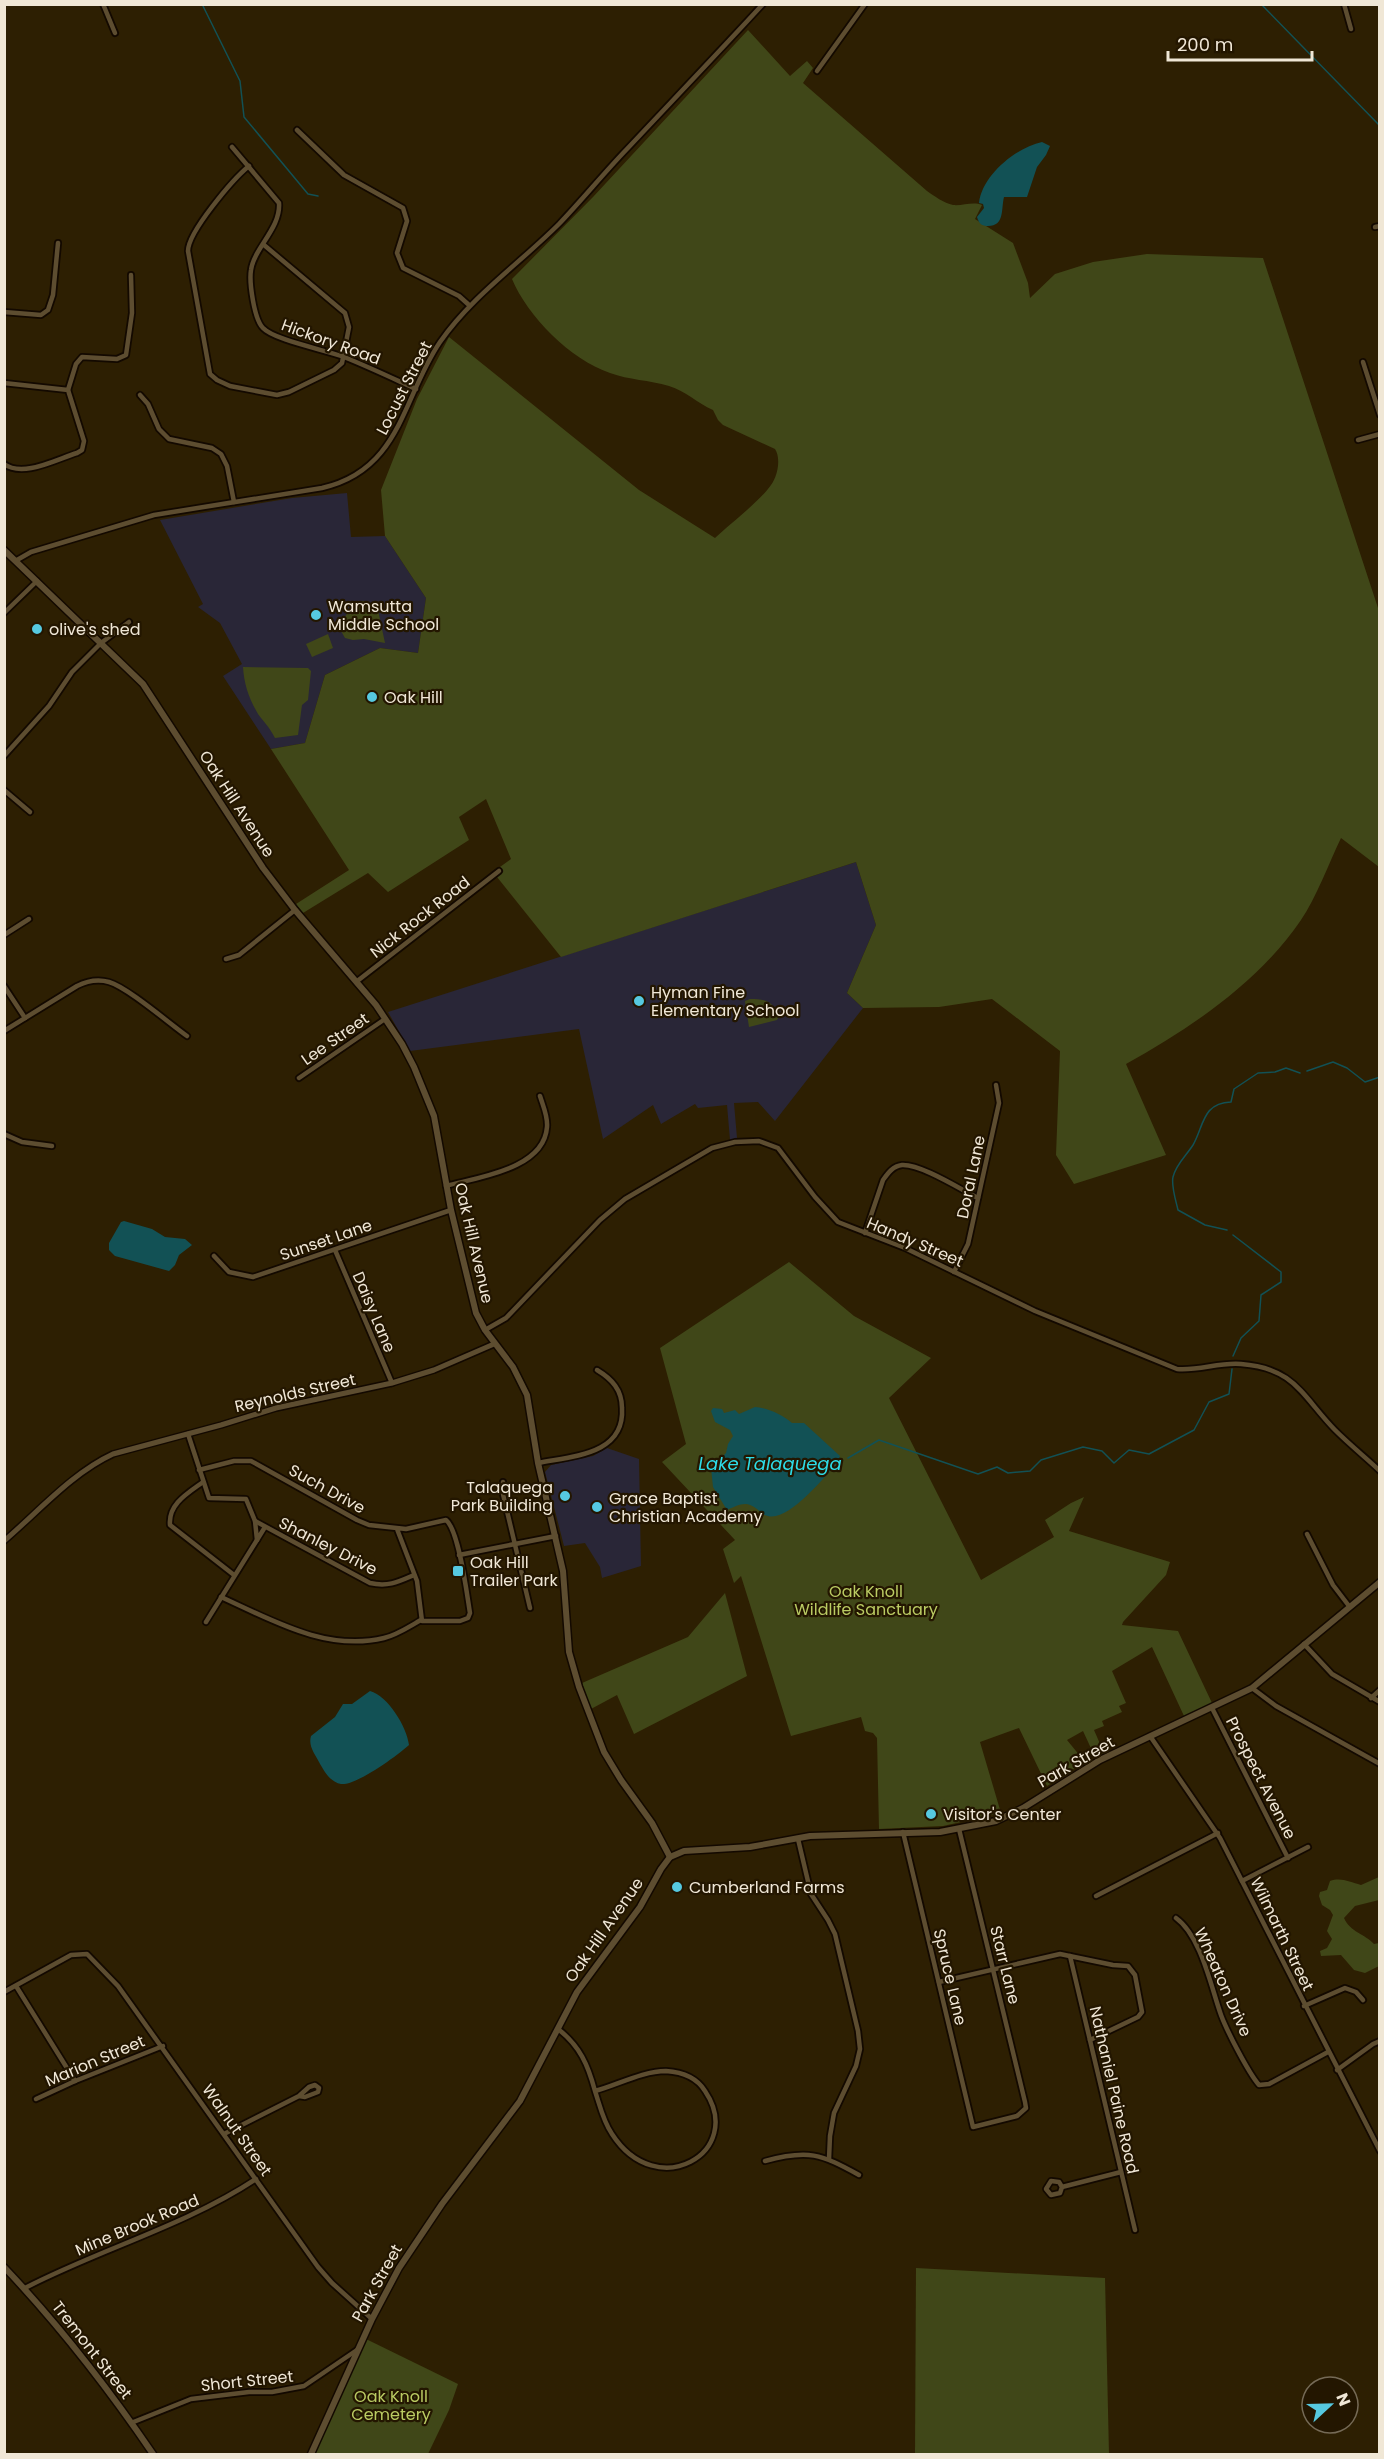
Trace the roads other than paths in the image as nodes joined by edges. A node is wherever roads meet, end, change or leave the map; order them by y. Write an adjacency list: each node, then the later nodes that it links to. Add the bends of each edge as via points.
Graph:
1 (103, 4): 8 (street)
2 (751, 4): 6 (street)
3 (764, 4): 6 (street, Locust Street)
4 (1344, 4): 7 (street)
5 (862, 5): 9 (street)
6 (758, 10): 16 (street, Locust Street, via 558,224)
7 (1351, 29)
8 (115, 33)
9 (817, 71)
10 (297, 130): 16 (street, via 344,175 403,208 407,221 397,253 403,268)
11 (232, 147): 12 (street, Hickory Road)
12 (249, 166): 14 (street, Hickory Road, via 279,203); 18 (street, via 192,234 188,245 210,374 230,386 277,395 334,370)
13 (58, 243): 17 (street, via 48,310 41,315)
14 (264, 245): 18 (street, via 345,313 349,327); 18 (street, Hickory Road, via 250,272 261,325 272,334)
15 (131, 275): 22 (street, via 132,313 126,355 117,359 82,357)
16 (469, 305): 21 (street, Locust Street, via 438,345)
17 (4, 312)
18 (344, 357): 21 (street, Hickory Road)
19 (1364, 362): 24 (street)
20 (4, 383): 22 (street)
21 (416, 389): 28 (street, Locust Street, via 389,444 360,472 332,486)
22 (68, 390): 27 (street, via 84,439 82,450 29,468)
23 (140, 395): 28 (street, via 169,439 212,448 221,454)
24 (1380, 415)
25 (1380, 434): 26 (street)
26 (1358, 440)
27 (5, 466)
28 (234, 502): 30 (street, Locust Street, via 128,522 31,552)
29 (4, 550): 30 (main road, Oak Hill Avenue)
30 (17, 560): 31 (main road, Oak Hill Avenue)
31 (37, 580): 32 (street); 34 (main road, Oak Hill Avenue)
32 (4, 613)
33 (129, 622): 34 (street)
34 (101, 643): 35 (street, via 72,672 42,714); 39 (main road, Oak Hill Avenue, via 151,696 253,854)
35 (4, 756)
36 (4, 790): 37 (street)
37 (30, 812)
38 (499, 871): 43 (street, Nick Rock Road)
39 (295, 910): 42 (street, via 239,955); 43 (main road, Oak Hill Avenue)
40 (29, 919): 41 (street)
41 (4, 935)
42 (226, 958)
43 (356, 982): 46 (main road, Oak Hill Avenue)
44 (4, 986): 45 (street)
45 (25, 1018): 47 (street); 48 (street, via 77,986 101,981 118,986)
46 (386, 1019): 49 (street, Lee Street); 54 (main road, Oak Hill Avenue, via 427,1096)
47 (4, 1031)
48 (187, 1036)
49 (299, 1078)
50 (996, 1085): 55 (street, Doral Lane, via 999,1102)
51 (540, 1096): 54 (street, via 548,1125 542,1145 532,1156 521,1164)
52 (4, 1134): 53 (street, via 22,1142)
53 (52, 1146)
54 (446, 1186): 56 (main road, Oak Hill Avenue)
55 (978, 1198): 57 (street, via 912,1166 897,1166 883,1180); 60 (street, Doral Lane, via 968,1244)
56 (451, 1210): 58 (street, Sunset Lane); 61 (main road, Oak Hill Avenue, via 472,1300)
57 (866, 1233): 60 (street, Handy Street); 61 (street, Handy Street, via 838,1222 778,1148 759,1141 726,1144 684,1163 615,1206 506,1318)
58 (335, 1250): 59 (street, Sunset Lane, via 253,1277 229,1272); 64 (street, Daisy Lane)
59 (214, 1256)
60 (954, 1272): 68 (street, Handy Street, via 1164,1365 1191,1370 1238,1363 1271,1369 1298,1385 1336,1431)
61 (485, 1330): 62 (main road, Oak Hill Avenue)
62 (494, 1344): 64 (street, Reynolds Street); 66 (main road, Oak Hill Avenue, via 513,1367 527,1395)
63 (597, 1370): 66 (street, via 609,1377 621,1398 622,1417 614,1439 594,1451)
64 (392, 1383): 65 (street, Reynolds Street, via 276,1408)
65 (188, 1434): 67 (street); 77 (street, Reynolds Street, via 100,1460)
66 (538, 1463): 75 (main road, Oak Hill Avenue)
67 (199, 1470): 69 (street); 73 (street, Such Drive, via 251,1461 357,1520)
68 (1380, 1471)
69 (203, 1482): 71 (street, via 209,1498 246,1499); 80 (street, via 175,1505 170,1525)
70 (503, 1482): 78 (street)
71 (255, 1521): 72 (street, Shanley Drive); 76 (street)
72 (265, 1527): 76 (street); 81 (street, Shanley Drive, via 370,1583 382,1586)
73 (397, 1529): 79 (street, Such Drive, via 446,1520 453,1529); 81 (street)
74 (1307, 1534): 84 (street, via 1333,1585)
75 (555, 1536): 78 (street); 101 (main road, Oak Hill Avenue, via 563,1571 569,1652 585,1705 612,1766 653,1824)
76 (257, 1540): 80 (street)
77 (4, 1541)
78 (515, 1545): 79 (street); 85 (street)
79 (459, 1555): 86 (street, via 468,1618)
80 (234, 1575): 83 (street)
81 (414, 1575): 86 (street)
82 (1380, 1582): 84 (main road, Park Street)
83 (222, 1597): 86 (street, via 315,1636 365,1640 391,1636); 87 (street)
84 (1349, 1606): 88 (main road, Park Street)
85 (530, 1608)
86 (421, 1620)
87 (206, 1622)
88 (1304, 1644): 89 (main road, Park Street); 91 (street, via 1332,1674)
89 (1252, 1688): 93 (main road, Park Street); 95 (street, via 1276,1706)
90 (1380, 1690): 91 (street)
91 (1371, 1698): 92 (street)
92 (1380, 1702)
93 (1212, 1708): 94 (main road, Park Street); 102 (street, Prospect Avenue)
94 (1150, 1736): 96 (main road, Park Street, via 1083,1769 1009,1815); 98 (street, Wilmarth Street)
95 (1380, 1764)
96 (959, 1829): 97 (main road, Park Street); 107 (street, Starr Lane)
97 (903, 1832): 99 (main road, Park Street, via 826,1834); 108 (street, Spruce Lane)
98 (1218, 1833): 103 (street, Wilmarth Street); 104 (street)
99 (798, 1839): 101 (main road, Park Street, via 733,1849 684,1851); 127 (street, via 811,1894 835,1934 860,2040 856,2066 831,2125)
100 (1308, 1847): 102 (street)
101 (670, 1857): 113 (main road, Oak Hill Avenue, via 640,1907 588,1974)
102 (1288, 1858): 103 (street)
103 (1242, 1881): 112 (street, Wilmarth Street)
104 (1096, 1896)
105 (1176, 1918): 117 (street, Wheaton Drive, via 1188,1931 1212,1980 1224,2020 1259,2085 1269,2084)
106 (1070, 1956): 107 (street, via 1044,1956); 114 (street, Nathaniel Paine Road); 114 (street, via 1128,1966 1135,1975 1142,2012)
107 (993, 1969): 108 (street); 123 (street, Starr Lane, via 1026,2108 1017,2116)
108 (939, 1982): 123 (street, Spruce Lane)
109 (16, 1986): 110 (street); 116 (street, Walnut Street, via 71,1954 85,1953 118,1986); 119 (street)
110 (4, 1992)
111 (1363, 2000): 112 (street, via 1345,1988)
112 (1304, 2006): 117 (street, Wilmarth Street)
113 (558, 2029): 120 (street, via 589,2067); 125 (main road, Oak Hill Avenue, via 530,2084)
114 (1090, 2040): 129 (street, Nathaniel Paine Road)
115 (1380, 2041): 118 (street)
116 (163, 2046): 119 (street, Marion Street); 124 (street, Walnut Street)
117 (1328, 2052): 118 (street, Wilmarth Street)
118 (1337, 2070): 126 (street, Wilmarth Street)
119 (75, 2081): 122 (street, Marion Street)
120 (595, 2091): 120 (street, via 663,2071 690,2077 712,2101 716,2116 710,2143 702,2154 682,2167 660,2169 647,2165 612,2135)
121 (299, 2096): 124 (street)
122 (36, 2099)
123 (974, 2127)
124 (224, 2134): 131 (street, Walnut Street)
125 (493, 2139): 136 (main road, Park Street, via 425,2227)
126 (1380, 2151)
127 (830, 2159): 128 (street, via 796,2153); 130 (street)
128 (765, 2161)
129 (1122, 2172): 132 (street); 133 (street, Nathaniel Paine Road)
130 (859, 2175)
131 (256, 2179): 135 (street, Mine Brook Road, via 214,2204); 136 (street, Walnut Street, via 326,2277)
132 (1062, 2187)
133 (1135, 2230)
134 (4, 2267): 135 (main road, Tremont Street)
135 (25, 2288): 138 (main road, Tremont Street)
136 (372, 2319): 137 (main road, Park Street)
137 (358, 2349): 138 (street, Short Street, via 304,2386 191,2399); 140 (main road, Park Street)
138 (131, 2423): 139 (main road, Tremont Street)
139 (153, 2454)
140 (311, 2454)

